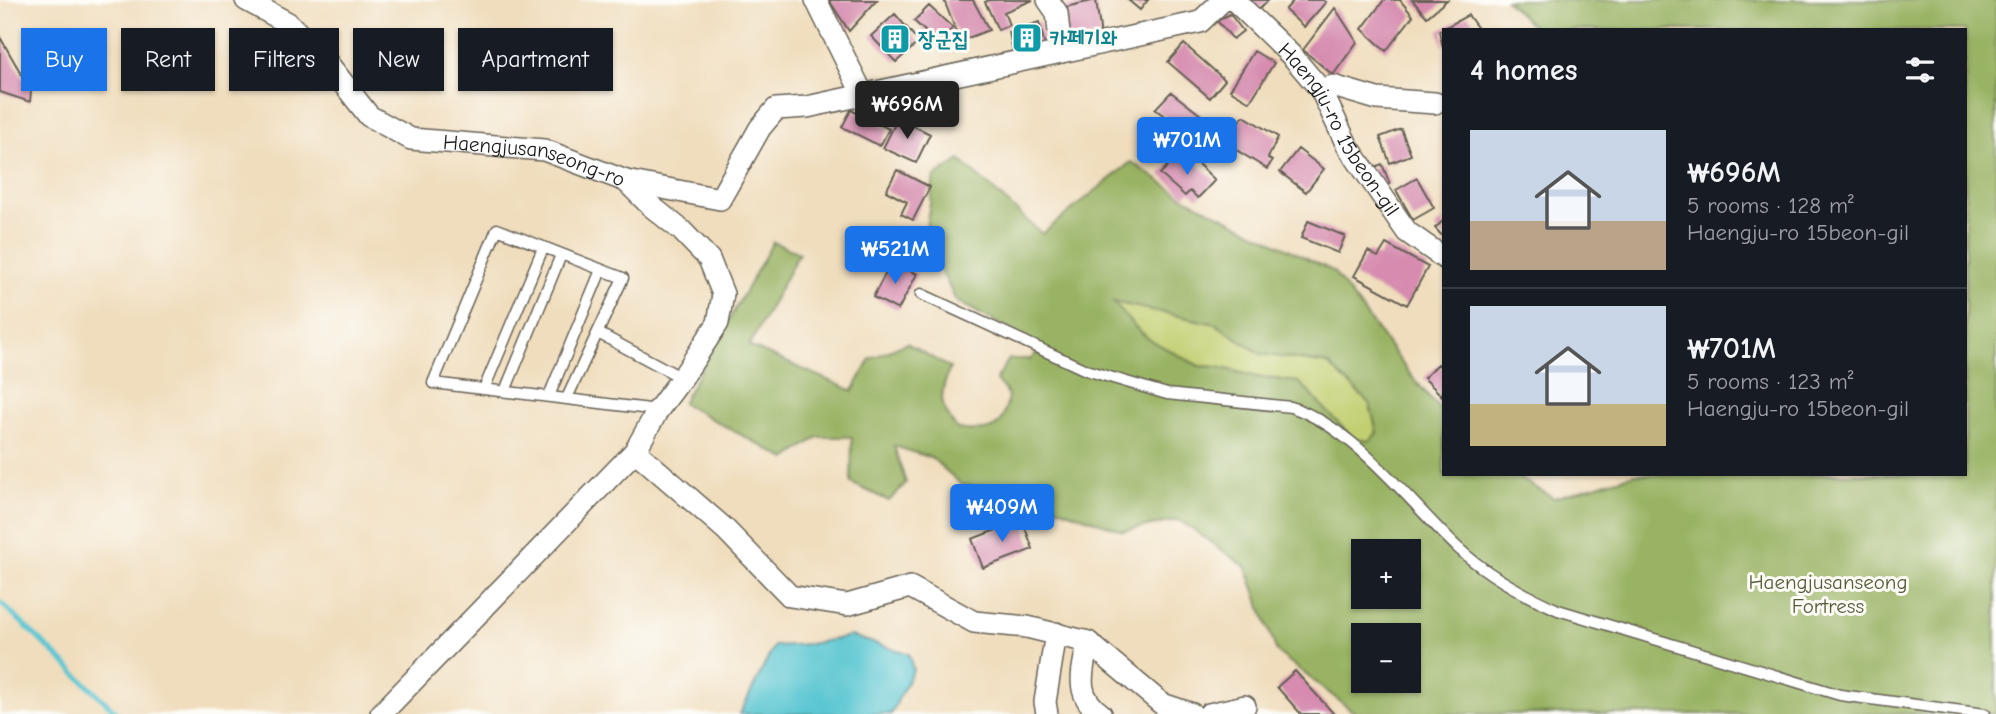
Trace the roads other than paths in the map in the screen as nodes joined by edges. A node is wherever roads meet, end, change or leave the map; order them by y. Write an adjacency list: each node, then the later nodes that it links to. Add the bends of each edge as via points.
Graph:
1 (246, 0): 10 (street, Haengjusanseong-ro, via 288,23 325,60 369,116 411,139 544,150)
2 (816, 0): 8 (street)
3 (1048, 0): 6 (street, via 1056,13)
4 (1223, 0): 6 (street, via 1200,22)
5 (1234, 0): 7 (street, Haengju-ro 15beon-gil)
6 (1061, 52): 8 (street)
7 (1321, 90): 9 (street, via 1333,86 1377,99); 13 (street, Haengju-ro 15beon-gil, via 1347,145 1407,232)
8 (863, 95): 10 (street, via 776,109 760,128 720,199)
9 (1435, 103)
10 (626, 181): 17 (street, Haengjusanseong-ro, via 709,259 723,294 718,323)
11 (543, 248): 12 (lane); 18 (lane); 18 (lane, via 497,229 433,383)
12 (561, 255): 14 (lane); 19 (lane)
13 (1442, 257)
14 (601, 270): 16 (lane, via 623,278); 20 (lane)
15 (921, 294): 32 (lane, via 1086,370 1167,394 1304,411 1364,454 1471,559 1526,596 1558,610 1840,695)
16 (598, 333): 17 (lane); 21 (lane)
17 (682, 378): 22 (street, Haengjusanseong-ro)
18 (484, 389): 19 (lane)
19 (505, 391): 20 (lane)
20 (549, 396): 21 (lane)
21 (567, 398): 22 (lane)
22 (658, 410): 23 (street, Haengjusanseong-ro)
23 (635, 451): 24 (street, via 726,529 790,596 847,606 910,587 974,622); 27 (street, Haengjusanseong-ro)
24 (1056, 633): 25 (street); 28 (street)
25 (1088, 642): 29 (street, via 1080,686); 30 (street, via 1163,704)
26 (1245, 706): 31 (street)
27 (381, 714)
28 (1047, 714)
29 (1101, 714)
30 (1192, 714)
31 (1209, 714)
32 (1984, 714)

